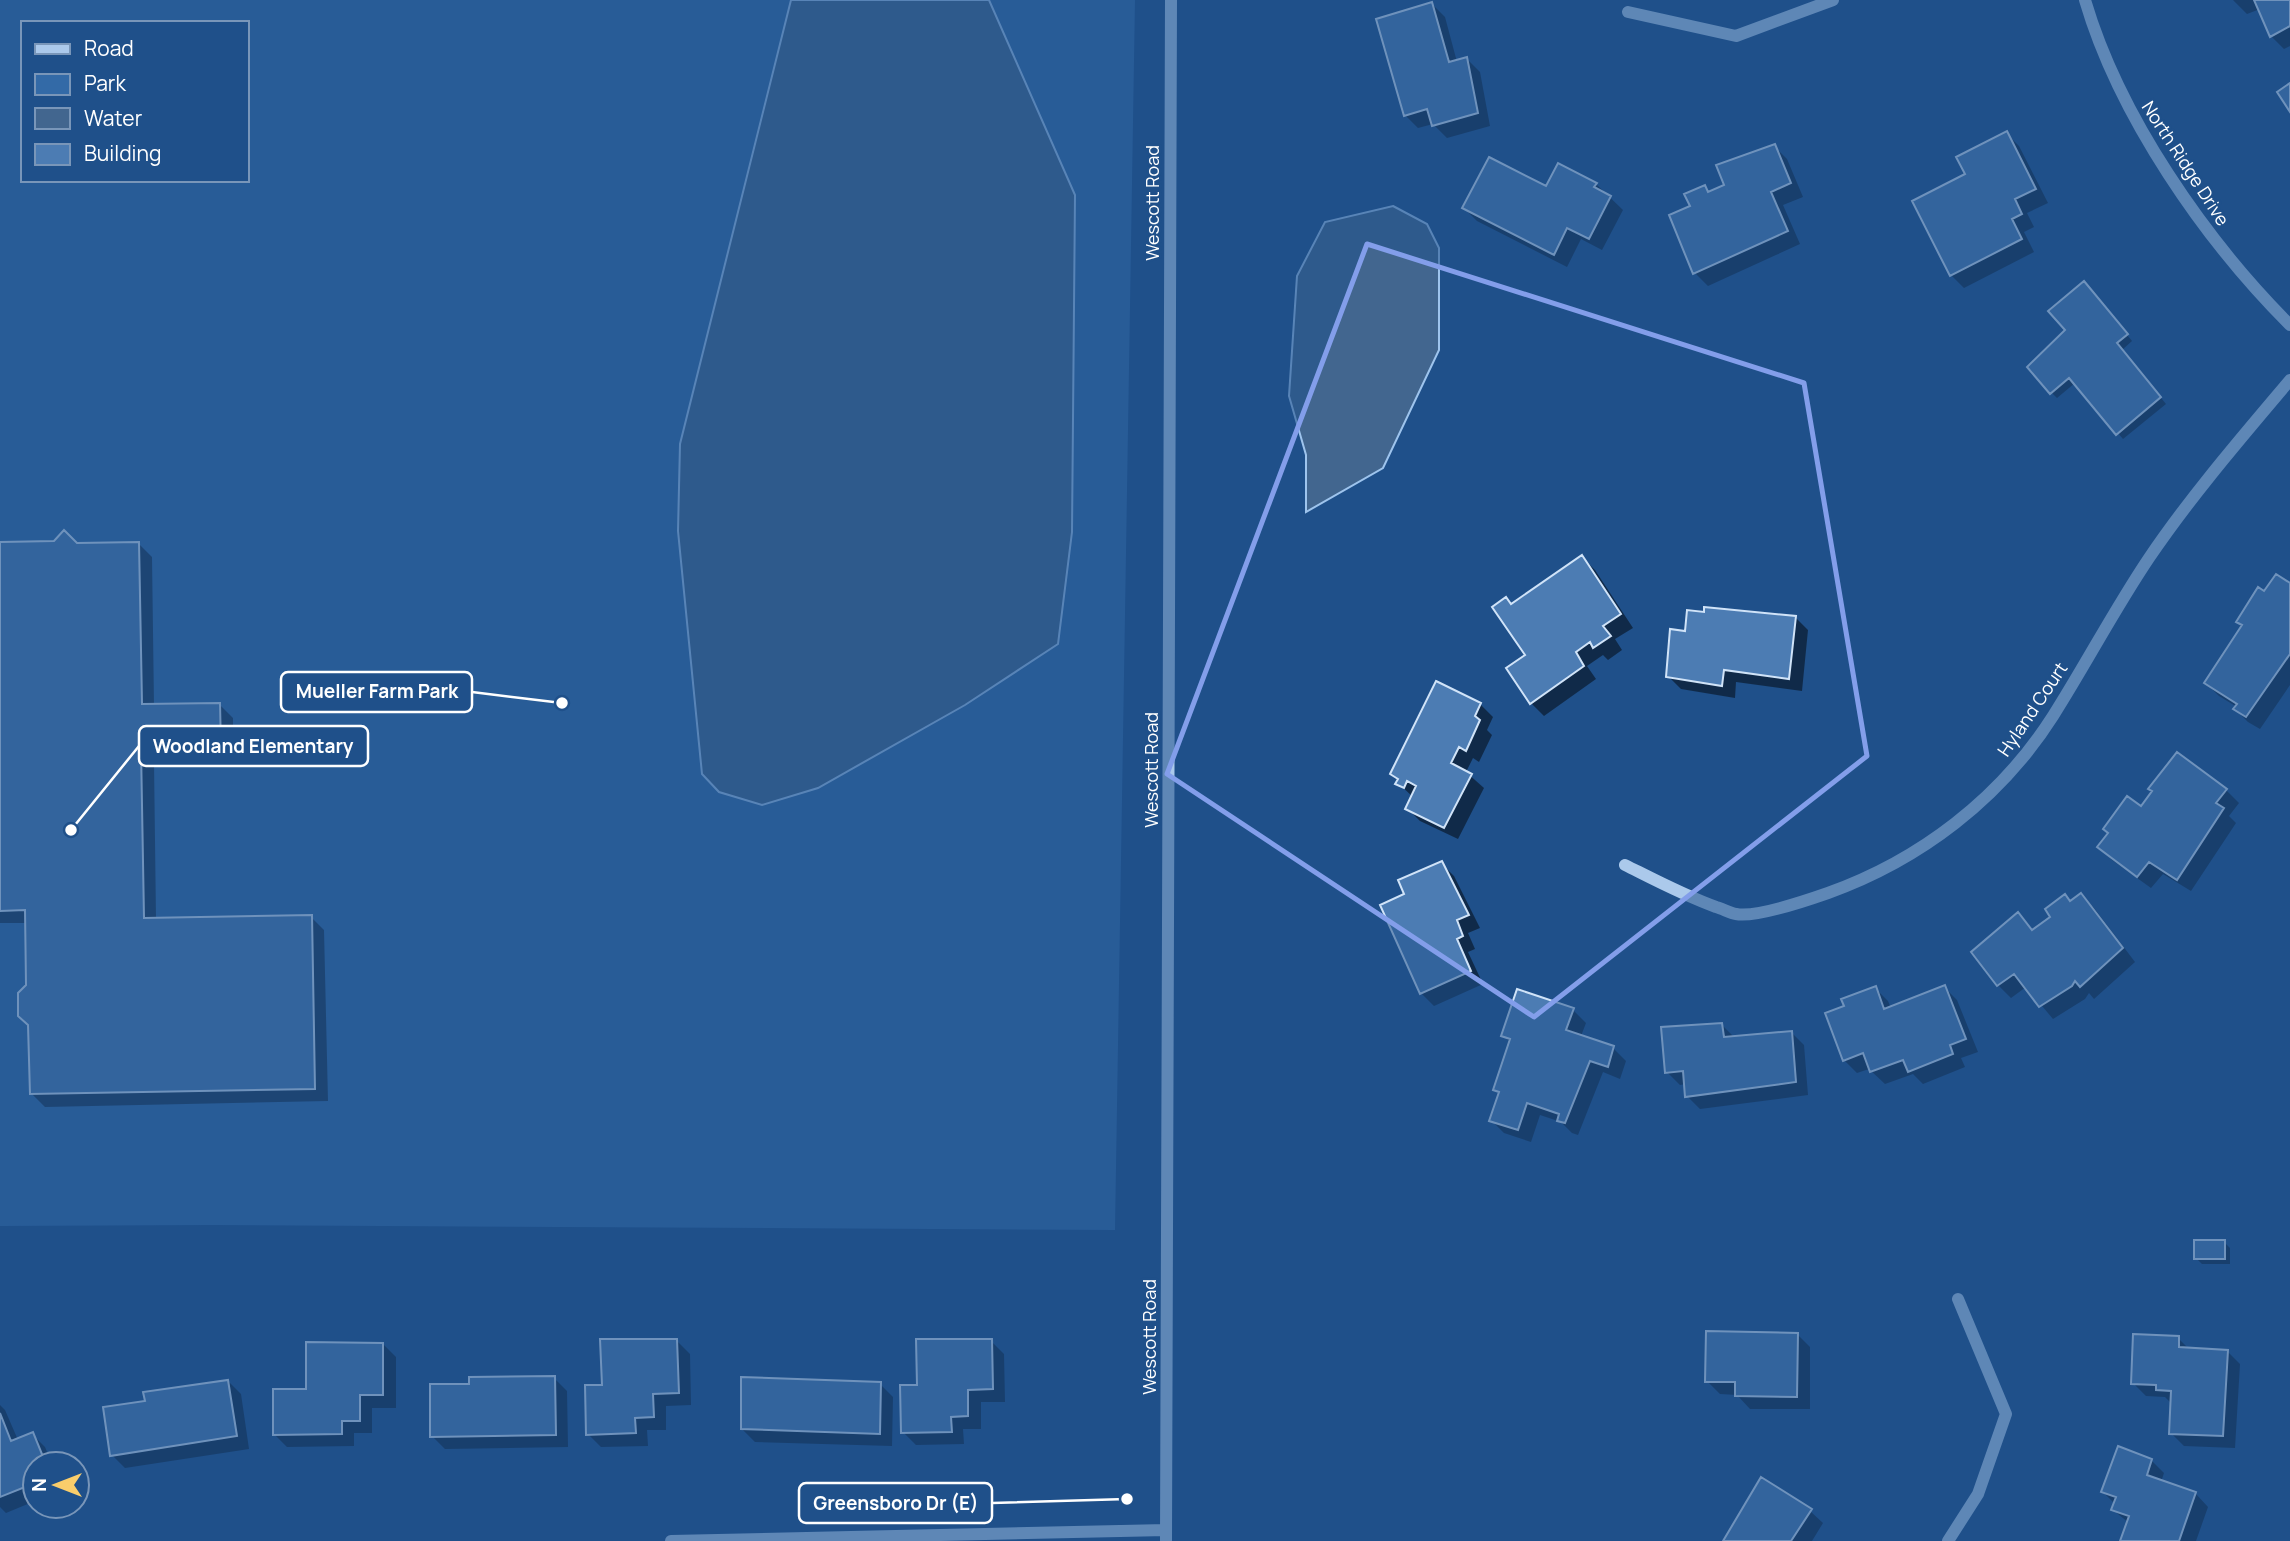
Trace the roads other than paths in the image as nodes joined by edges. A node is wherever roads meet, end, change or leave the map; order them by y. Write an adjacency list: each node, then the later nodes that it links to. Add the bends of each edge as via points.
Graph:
1 (1171, 0): 9 (street, Wescott Road)
2 (1833, 0): 4 (street, via 1736,36)
3 (2085, 0): 5 (street, North Ridge Drive, via 2122,93 2159,158 2208,231)
4 (1628, 12)
5 (2290, 325)
6 (2290, 380): 7 (street, Hyland Court, via 2150,556 2029,750 1994,789 1939,836 1848,886 1799,903 1737,915)
7 (1625, 866)
8 (1958, 1299): 11 (street, via 2006,1414 1978,1494)
9 (1166, 1535): 10 (street)
10 (671, 1541)
11 (1948, 1541)

